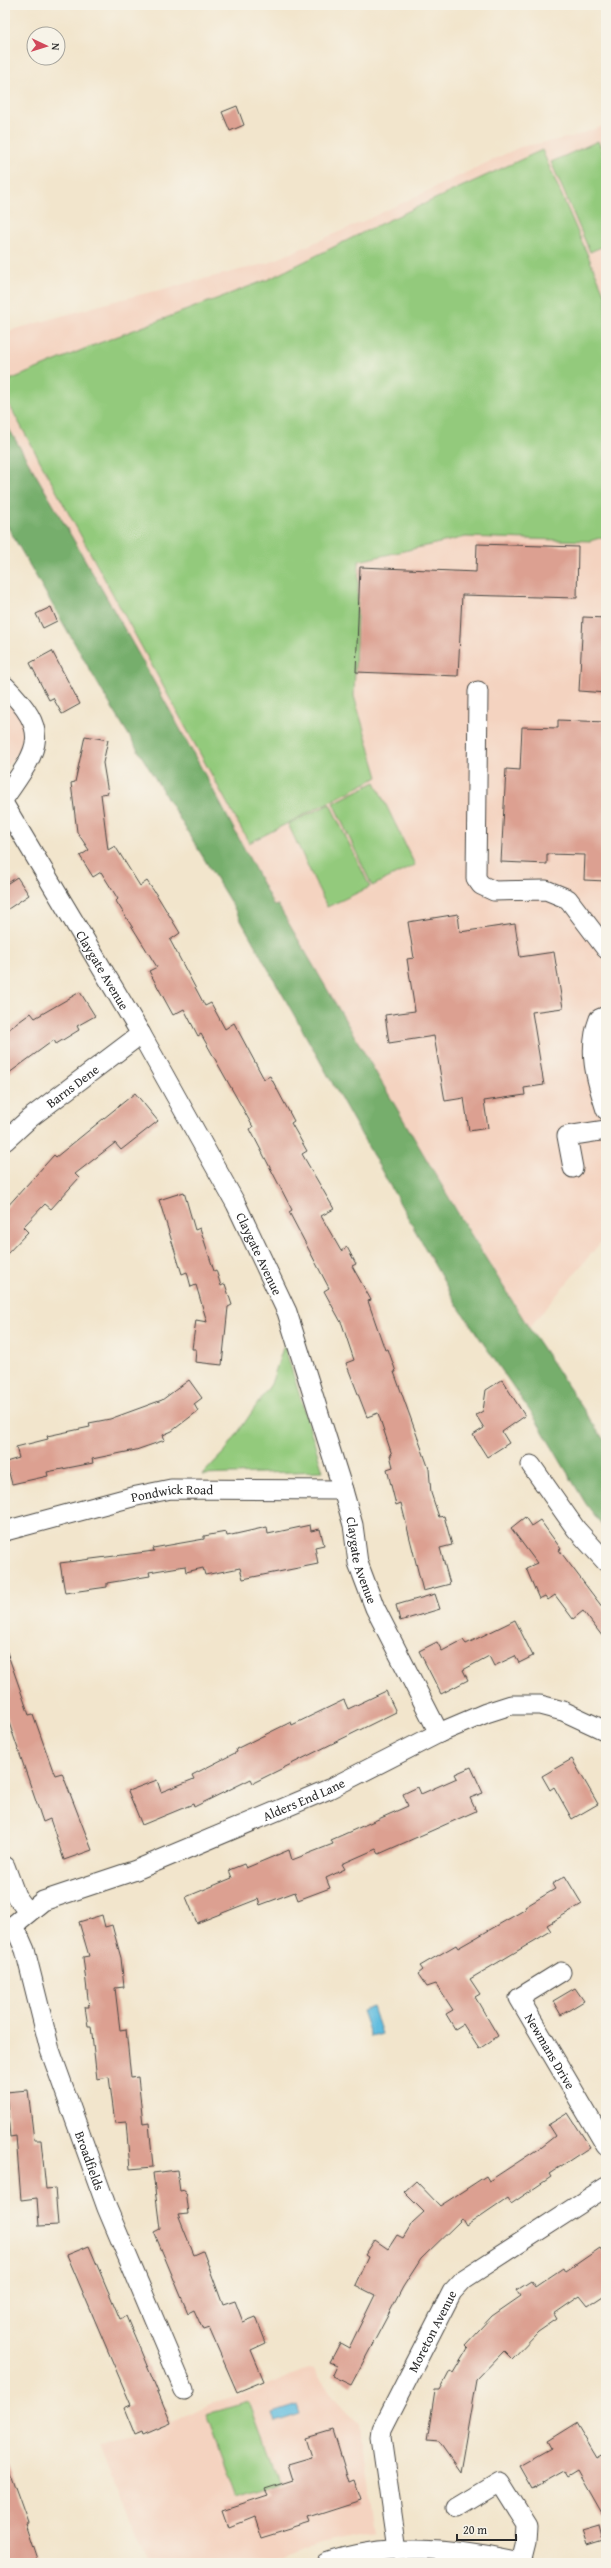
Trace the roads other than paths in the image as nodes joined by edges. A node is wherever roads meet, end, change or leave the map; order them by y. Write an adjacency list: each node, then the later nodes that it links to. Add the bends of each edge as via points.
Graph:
1 (5, 686): 3 (street, via 21,702 30,716 36,735 32,759)
2 (478, 691): 5 (street, via 476,878 481,885 494,891 546,890 568,899)
3 (5, 797)
4 (5, 806): 7 (street, Claygate Avenue)
5 (606, 949)
6 (606, 1016): 8 (street, via 599,1019 593,1034 592,1050 598,1086)
7 (142, 1034): 10 (street, Barns Dene, via 30,1118); 13 (street, Claygate Avenue, via 236,1204 287,1312)
8 (606, 1110)
9 (606, 1130): 11 (street, via 567,1136)
10 (5, 1141)
11 (573, 1168)
12 (531, 1465): 15 (street, via 576,1529)
13 (343, 1490): 14 (street, Pondwick Road, via 171,1489); 17 (street, Claygate Avenue, via 353,1525 358,1563 375,1608)
14 (5, 1531)
15 (606, 1562)
16 (606, 1731): 17 (street, Alders End Lane, via 563,1711 525,1704 486,1712)
17 (439, 1733): 19 (street, Alders End Lane, via 329,1789 136,1870 43,1901)
18 (5, 1866): 19 (street, via 16,1896)
19 (28, 1912): 20 (street, Alders End Lane)
20 (9, 1929): 24 (street, Broadfields, via 25,1950 50,2050 107,2208)
21 (561, 1972): 22 (street, Newmans Drive, via 519,1998)
22 (606, 2146)
23 (606, 2186): 26 (street, Moreton Avenue, via 464,2280 452,2292 382,2429 381,2438)
24 (184, 2390)
25 (457, 2508): 30 (street, via 500,2482 527,2525)
26 (397, 2549): 27 (street); 29 (street)
27 (437, 2556): 28 (street)
28 (490, 2560): 30 (street)
29 (327, 2563)
30 (520, 2563)

